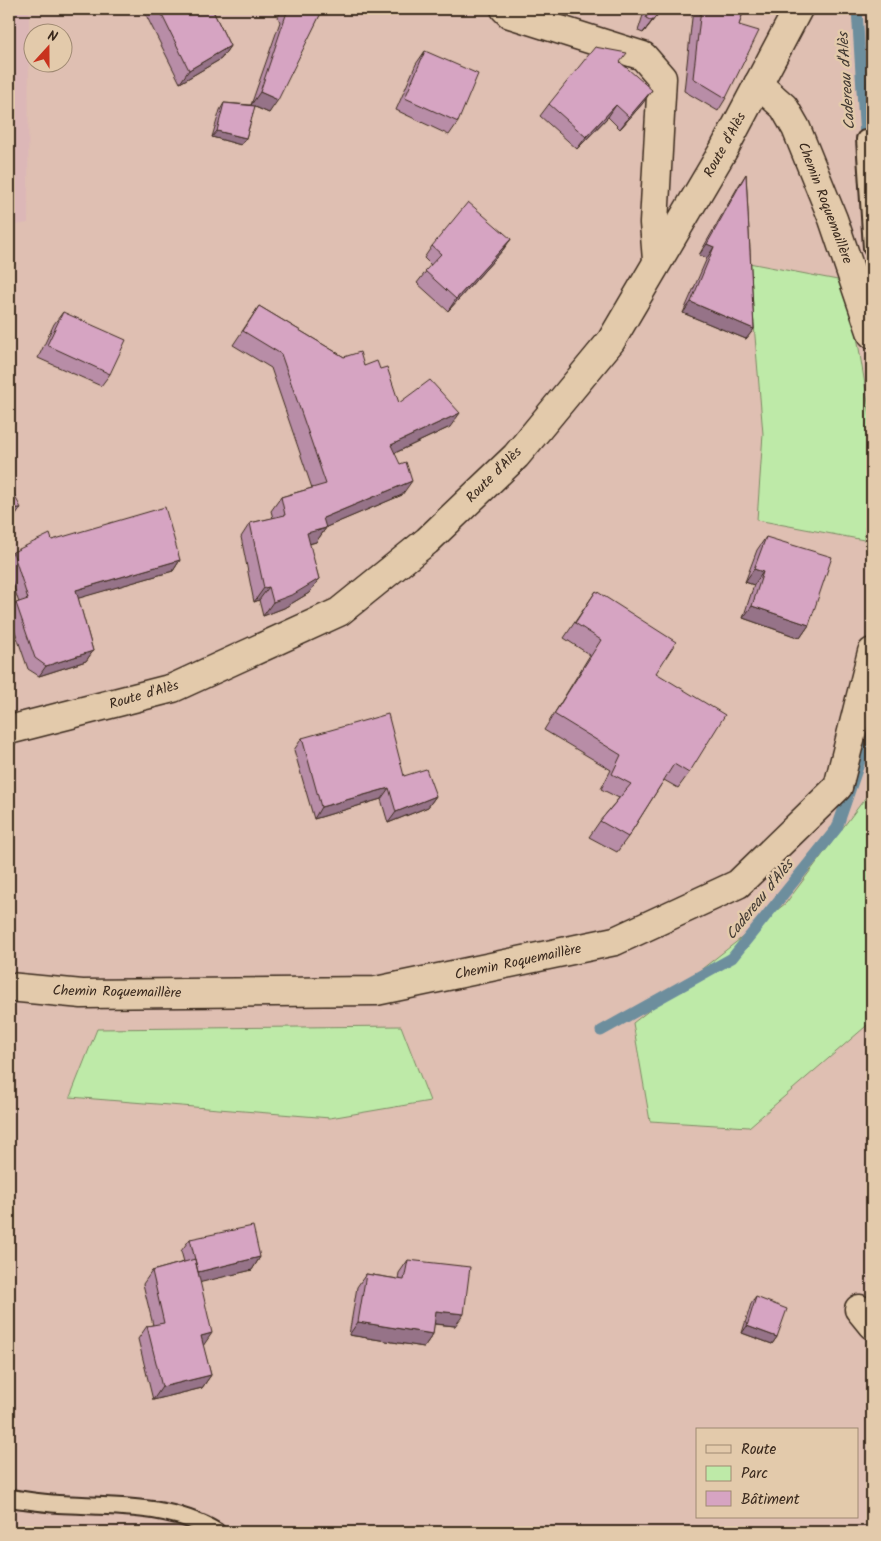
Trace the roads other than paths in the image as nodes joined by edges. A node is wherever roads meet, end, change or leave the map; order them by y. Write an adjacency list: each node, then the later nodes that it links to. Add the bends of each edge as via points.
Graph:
1 (505, 9): 6 (street, via 510,14 644,56 662,78 654,223)
2 (798, 9): 3 (street, Route d'Alès)
3 (758, 84): 6 (street, Route d'Alès, via 724,149); 7 (street, Chemin Roquemaillère, via 784,107 796,128 832,218)
4 (865, 139): 5 (lane)
5 (872, 248)
6 (657, 260): 9 (street, Route d'Alès, via 611,341 516,456 427,541 339,612 173,688)
7 (872, 334)
8 (872, 652): 10 (street, Chemin Roquemaillère, via 838,787 738,884 616,942 376,991 82,994)
9 (9, 730)
10 (9, 987)
11 (9, 1498): 12 (lane, via 56,1504 152,1508 201,1522)
12 (217, 1532)

